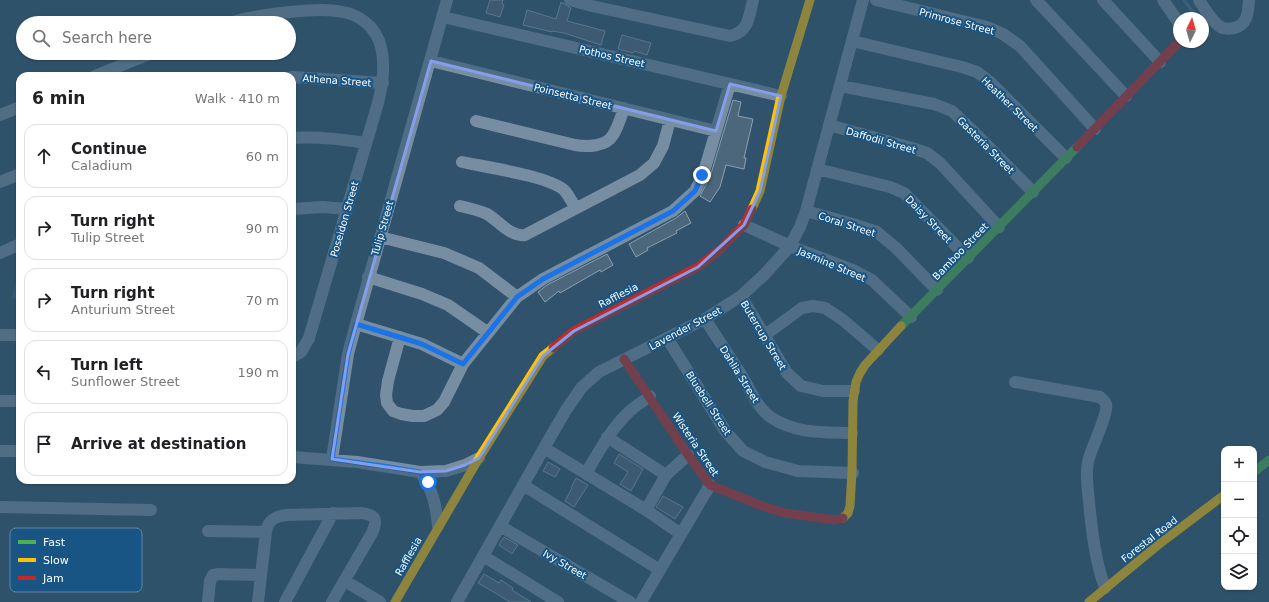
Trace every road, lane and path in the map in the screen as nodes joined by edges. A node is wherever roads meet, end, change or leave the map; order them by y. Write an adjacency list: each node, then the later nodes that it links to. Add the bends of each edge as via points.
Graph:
1 (448, 0): 14 (street, Tulip Street)
2 (570, 0): 3 (street, via 730,36 743,30 747,24)
3 (753, 0)
4 (810, 0): 25 (street, Rafflesia)
5 (863, 0): 15 (street, Lavender Street)
6 (876, 0): 33 (street, Primrose Street, via 987,27 1003,34 1020,46)
7 (1036, 0): 26 (street)
8 (1103, 0): 19 (street)
9 (1163, 0): 12 (street)
10 (1199, 0): 11 (street, via 1215,23 1231,29 1239,27 1246,19)
11 (1249, 0)
12 (1173, 14)
13 (261, 16): 22 (street, Poseidon Street, via 305,10 339,12 362,20 377,37 384,60)
14 (443, 16): 18 (street, Tulip Street); 23 (street, Pothos Street)
15 (852, 41): 24 (street, Lavender Street); 37 (street, Heather Street, via 977,72)
16 (1173, 48): 19 (street, Bamboo Street)
17 (135, 60): 20 (street)
18 (430, 61): 27 (street, Poinsetta Street); 50 (street, Tulip Street)
19 (1160, 62): 26 (street, Bamboo Street)
20 (106, 72)
21 (296, 77): 22 (street, Athena Street)
22 (383, 83): 36 (street, Poseidon Street)
23 (730, 84): 25 (street, Pothos Street); 34 (street)
24 (840, 86): 32 (street, Lavender Street); 42 (street, Gasteria Street, via 934,104 952,111)
25 (782, 96): 48 (street, Rafflesia, via 760,191)
26 (1126, 96): 33 (street, Bamboo Street)
27 (624, 108): 30 (street, Poinsetta Street); 31 (street, via 613,136 589,147)
28 (16, 109): 29 (street)
29 (0, 115)
30 (670, 120): 34 (street, Poinsetta Street); 45 (street, via 663,146 654,163 640,175)
31 (476, 121)
32 (829, 125): 39 (street, Lavender Street); 49 (street, Daffodil Street, via 927,153 940,163)
33 (1094, 129): 37 (street, Bamboo Street)
34 (716, 131): 58 (street, via 695,191 673,211 543,279)
35 (296, 138): 36 (street, via 309,136)
36 (366, 143): 46 (street, Poseidon Street)
37 (1066, 158): 42 (street, Bamboo Street)
38 (462, 162): 45 (street, via 554,184 564,191)
39 (817, 169): 47 (street, Lavender Street); 54 (street, Daisy Street, via 890,187 904,193)
40 (16, 176): 41 (street)
41 (0, 182)
42 (1032, 192): 49 (street, Bamboo Street)
43 (460, 206): 45 (street, via 487,214 520,236)
44 (296, 208): 46 (street)
45 (576, 208)
46 (347, 209): 69 (street, Poseidon Street, via 309,338)
47 (806, 211): 52 (street, Lavender Street); 56 (street, Coral Street, via 877,232)
48 (744, 225): 52 (street, Jasmine Street); 84 (street, Rafflesia, via 721,249 698,267 574,331 543,356)
49 (999, 227): 54 (street, Bamboo Street)
50 (380, 237): 55 (street, Tulip Street); 58 (street, via 444,253 479,268)
51 (16, 246): 53 (street)
52 (790, 246): 57 (street, Lavender Street); 59 (street, Jasmine Street, via 872,280)
53 (0, 253)
54 (968, 258): 56 (street, Bamboo Street)
55 (368, 278): 61 (street, Tulip Street); 62 (street, via 422,294 448,305)
56 (937, 290): 59 (street, Bamboo Street)
57 (741, 296): 60 (street, Lavender Street); 65 (street, Butercup Street)
58 (517, 297): 62 (street)
59 (911, 317): 68 (street, Bamboo Street)
60 (705, 319): 67 (street, Lavender Street); 77 (street, Dahlia Street, via 758,405 772,418 809,432)
61 (356, 324): 66 (street); 85 (street, Tulip Street, via 347,362)
62 (487, 332): 71 (street)
63 (0, 335): 64 (street)
64 (16, 335)
65 (765, 335): 68 (street, via 802,308 813,306 825,308 843,320); 73 (street, Butercup Street, via 787,374 801,386 823,391)
66 (400, 337): 71 (street, via 422,344); 71 (street, via 386,395 387,403 393,411 424,416 437,410 444,402)
67 (667, 338): 70 (street, Lavender Street); 90 (street, Bluebell Street, via 726,432 743,451 765,462 798,471)
68 (878, 350): 73 (street, Bamboo Street, via 858,374)
69 (296, 354)
70 (624, 358): 74 (street, Wisteria Street); 79 (street, Lavender Street, via 599,372 582,387)
71 (463, 364)
72 (1015, 382): 109 (street, via 1100,397 1106,404 1088,462 1087,478 1093,541)
73 (854, 391): 77 (street, Bamboo Street)
74 (650, 396): 78 (street, via 622,418); 82 (street, Wisteria Street)
75 (0, 401): 76 (street)
76 (16, 401)
77 (852, 433): 90 (street, Bamboo Street)
78 (608, 438): 89 (street); 91 (street)
79 (544, 448): 89 (street); 92 (street, Lavender Street)
80 (0, 451): 81 (street)
81 (16, 451)
82 (688, 455): 91 (street); 93 (street, Wisteria Street)
83 (296, 456): 85 (street)
84 (479, 458): 88 (street, via 446,471); 100 (street, Rafflesia)
85 (332, 459): 88 (street)
86 (1269, 460): 87 (street)
87 (1257, 470)
88 (420, 472): 100 (street, via 432,492)
89 (586, 473): 97 (street)
90 (853, 473): 99 (street, Bamboo Street, via 849,512)
91 (666, 475): 97 (street)
92 (523, 485): 101 (street, Lavender Street); 106 (street)
93 (710, 485): 99 (street, Wisteria Street, via 785,513 835,520); 104 (street)
94 (1221, 497): 109 (street, Forestal Road)
95 (0, 507): 96 (street)
96 (151, 510)
97 (646, 510): 104 (street)
98 (334, 513): 103 (street, via 281,515 271,520); 108 (street, via 361,512 370,514 375,521 372,534); 113 (street)
99 (846, 516)
100 (438, 526): 116 (street, Rafflesia)
101 (500, 526): 105 (street, Lavender Street); 118 (street, Ivy Street)
102 (208, 531): 103 (street)
103 (266, 532): 107 (street)
104 (681, 534): 106 (street)
105 (483, 556): 110 (street, Lavender Street); 117 (street)
106 (660, 570): 119 (street)
107 (261, 575): 111 (street, via 213,575); 112 (street)
108 (345, 581): 114 (street); 115 (street)
109 (1105, 588): 120 (street, Forestal Road)
110 (461, 601)
111 (208, 602)
112 (258, 602)
113 (285, 602)
114 (332, 602)
115 (380, 602)
116 (395, 602)
117 (558, 602)
118 (630, 602)
119 (641, 602)
120 (1089, 602)

